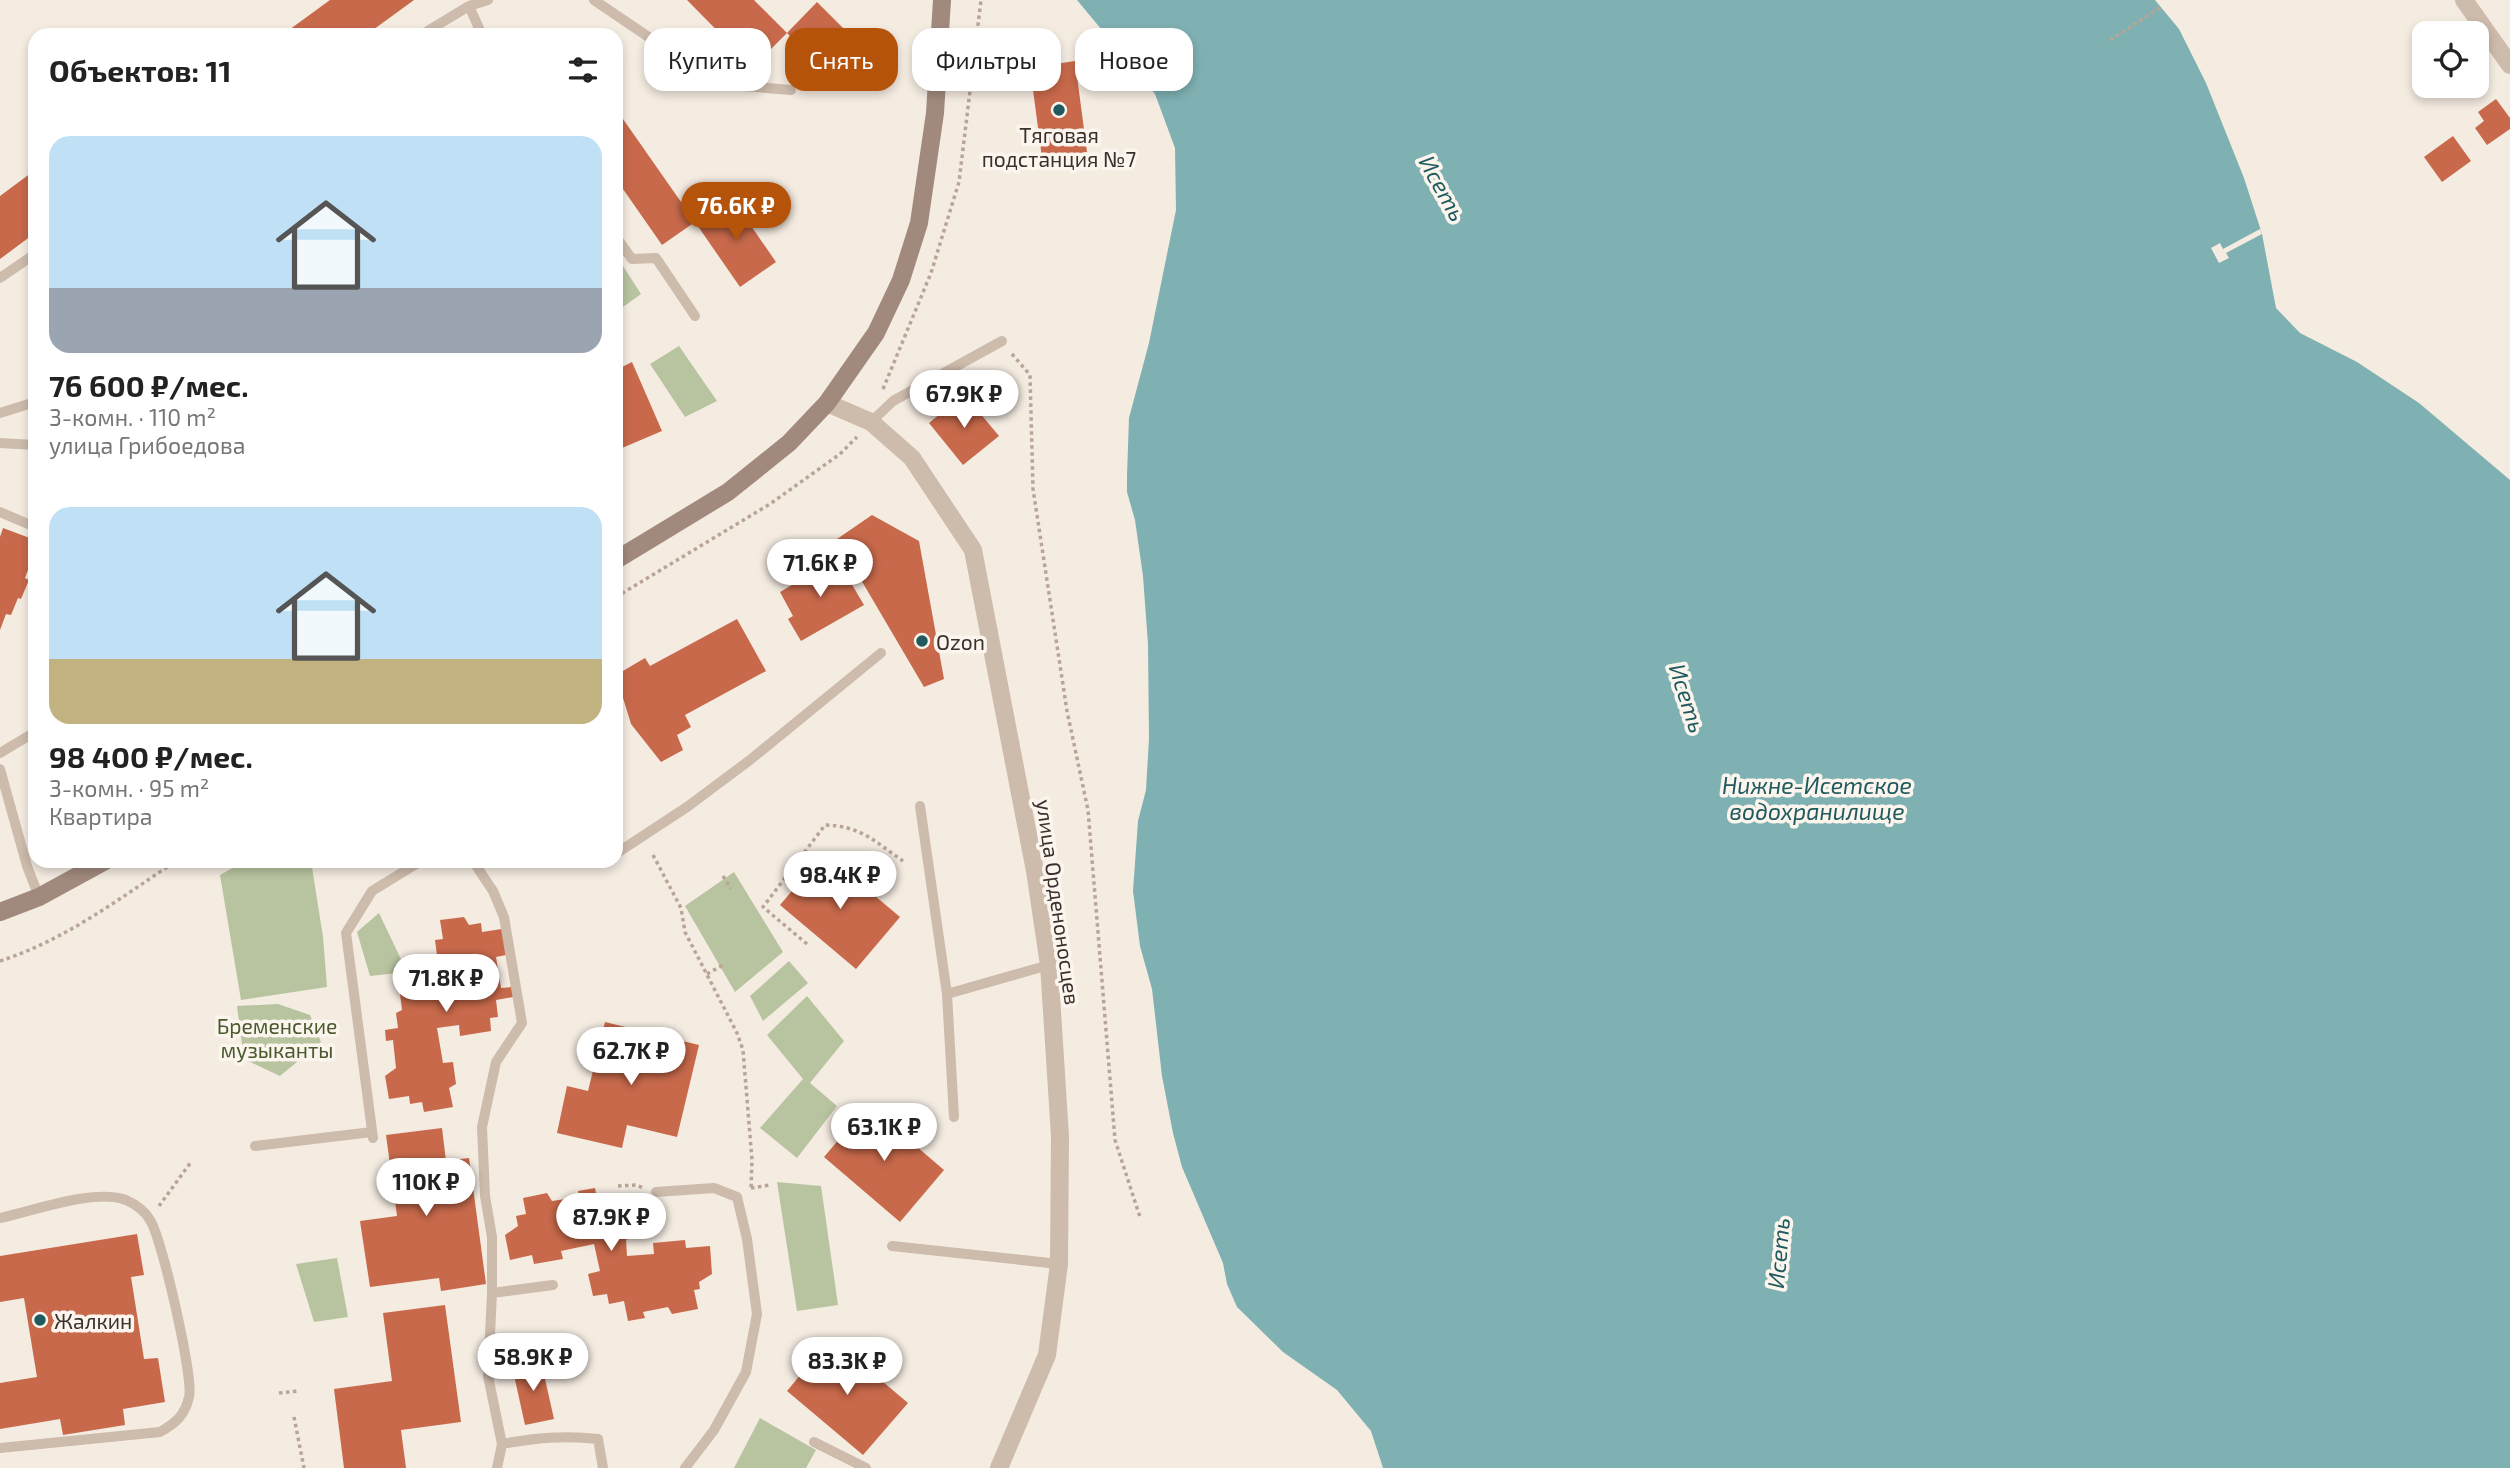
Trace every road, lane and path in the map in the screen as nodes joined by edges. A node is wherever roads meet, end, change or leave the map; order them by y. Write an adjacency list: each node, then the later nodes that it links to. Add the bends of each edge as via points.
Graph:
1 (488, 0): 5 (lane)
2 (594, 0): 11 (lane, via 718,84)
3 (942, 0): 17 (main road, via 935,113 919,223 901,280 876,333)
4 (2464, 0): 10 (street)
5 (469, 6): 7 (lane); 8 (lane)
6 (2161, 8): 9 (path)
7 (433, 28)
8 (479, 28)
9 (2110, 40)
10 (2510, 65)
11 (785, 90)
12 (623, 247): 15 (lane, via 632,260 656,258)
13 (28, 259): 14 (lane)
14 (0, 278)
15 (695, 316)
16 (1002, 341): 20 (lane, via 893,401); 57 (path, via 1030,375 1033,489 1061,674 1088,810 1115,1140)
17 (827, 402): 20 (street, улица Орденоносцев); 25 (main road, via 789,443 728,492)
18 (28, 404): 19 (lane)
19 (0, 413)
20 (871, 422): 45 (street, улица Орденоносцев, via 912,458 973,550)
21 (0, 443): 22 (lane)
22 (28, 445)
23 (0, 512): 24 (lane)
24 (28, 524)
25 (623, 556)
26 (881, 653): 31 (lane, via 750,760)
27 (28, 736): 28 (lane)
28 (0, 753)
29 (0, 769): 40 (lane)
30 (920, 806): 47 (lane)
31 (623, 849)
32 (653, 855): 46 (path, via 681,908 685,932)
33 (903, 861): 42 (path, via 858,830 825,825 763,907)
34 (92, 868): 40 (main road)
35 (166, 868): 43 (path, via 84,923)
36 (410, 868): 49 (lane, via 372,891 346,933 372,1135)
37 (478, 868): 63 (lane, via 504,917 522,1023 496,1062 482,1127)
38 (723, 876): 39 (path)
39 (731, 889)
40 (39, 897): 41 (main road)
41 (0, 912)
42 (807, 944)
43 (0, 961)
44 (723, 965): 46 (path)
45 (1049, 965): 47 (lane); 61 (street, улица Орденоносцев, via 1060,1136)
46 (707, 974): 54 (path, via 743,1050)
47 (947, 994): 48 (lane)
48 (954, 1117)
49 (255, 1146)
50 (191, 1163): 59 (path)
51 (636, 1185): 53 (path)
52 (770, 1185): 54 (path)
53 (618, 1186)
54 (751, 1188): 56 (path)
55 (656, 1192): 56 (lane, via 714,1188)
56 (737, 1197): 73 (lane, via 757,1314 746,1372 714,1430)
57 (1140, 1217)
58 (0, 1219): 59 (lane, via 103,1195 138,1206)
59 (150, 1219): 69 (lane, via 173,1294 191,1393 184,1415 160,1432)
60 (892, 1246): 61 (lane)
61 (1059, 1264): 75 (street, улица Орденоносцев, via 1047,1355)
62 (553, 1285): 63 (lane)
63 (492, 1293): 68 (lane, via 488,1376)
64 (298, 1391): 65 (path)
65 (279, 1393)
66 (294, 1417): 70 (path)
67 (814, 1442): 74 (lane)
68 (502, 1444): 71 (lane); 72 (lane, via 545,1436 598,1439)
69 (0, 1448)
70 (304, 1468)
71 (497, 1468)
72 (603, 1468)
73 (685, 1468)
74 (866, 1468)
75 (999, 1468)

